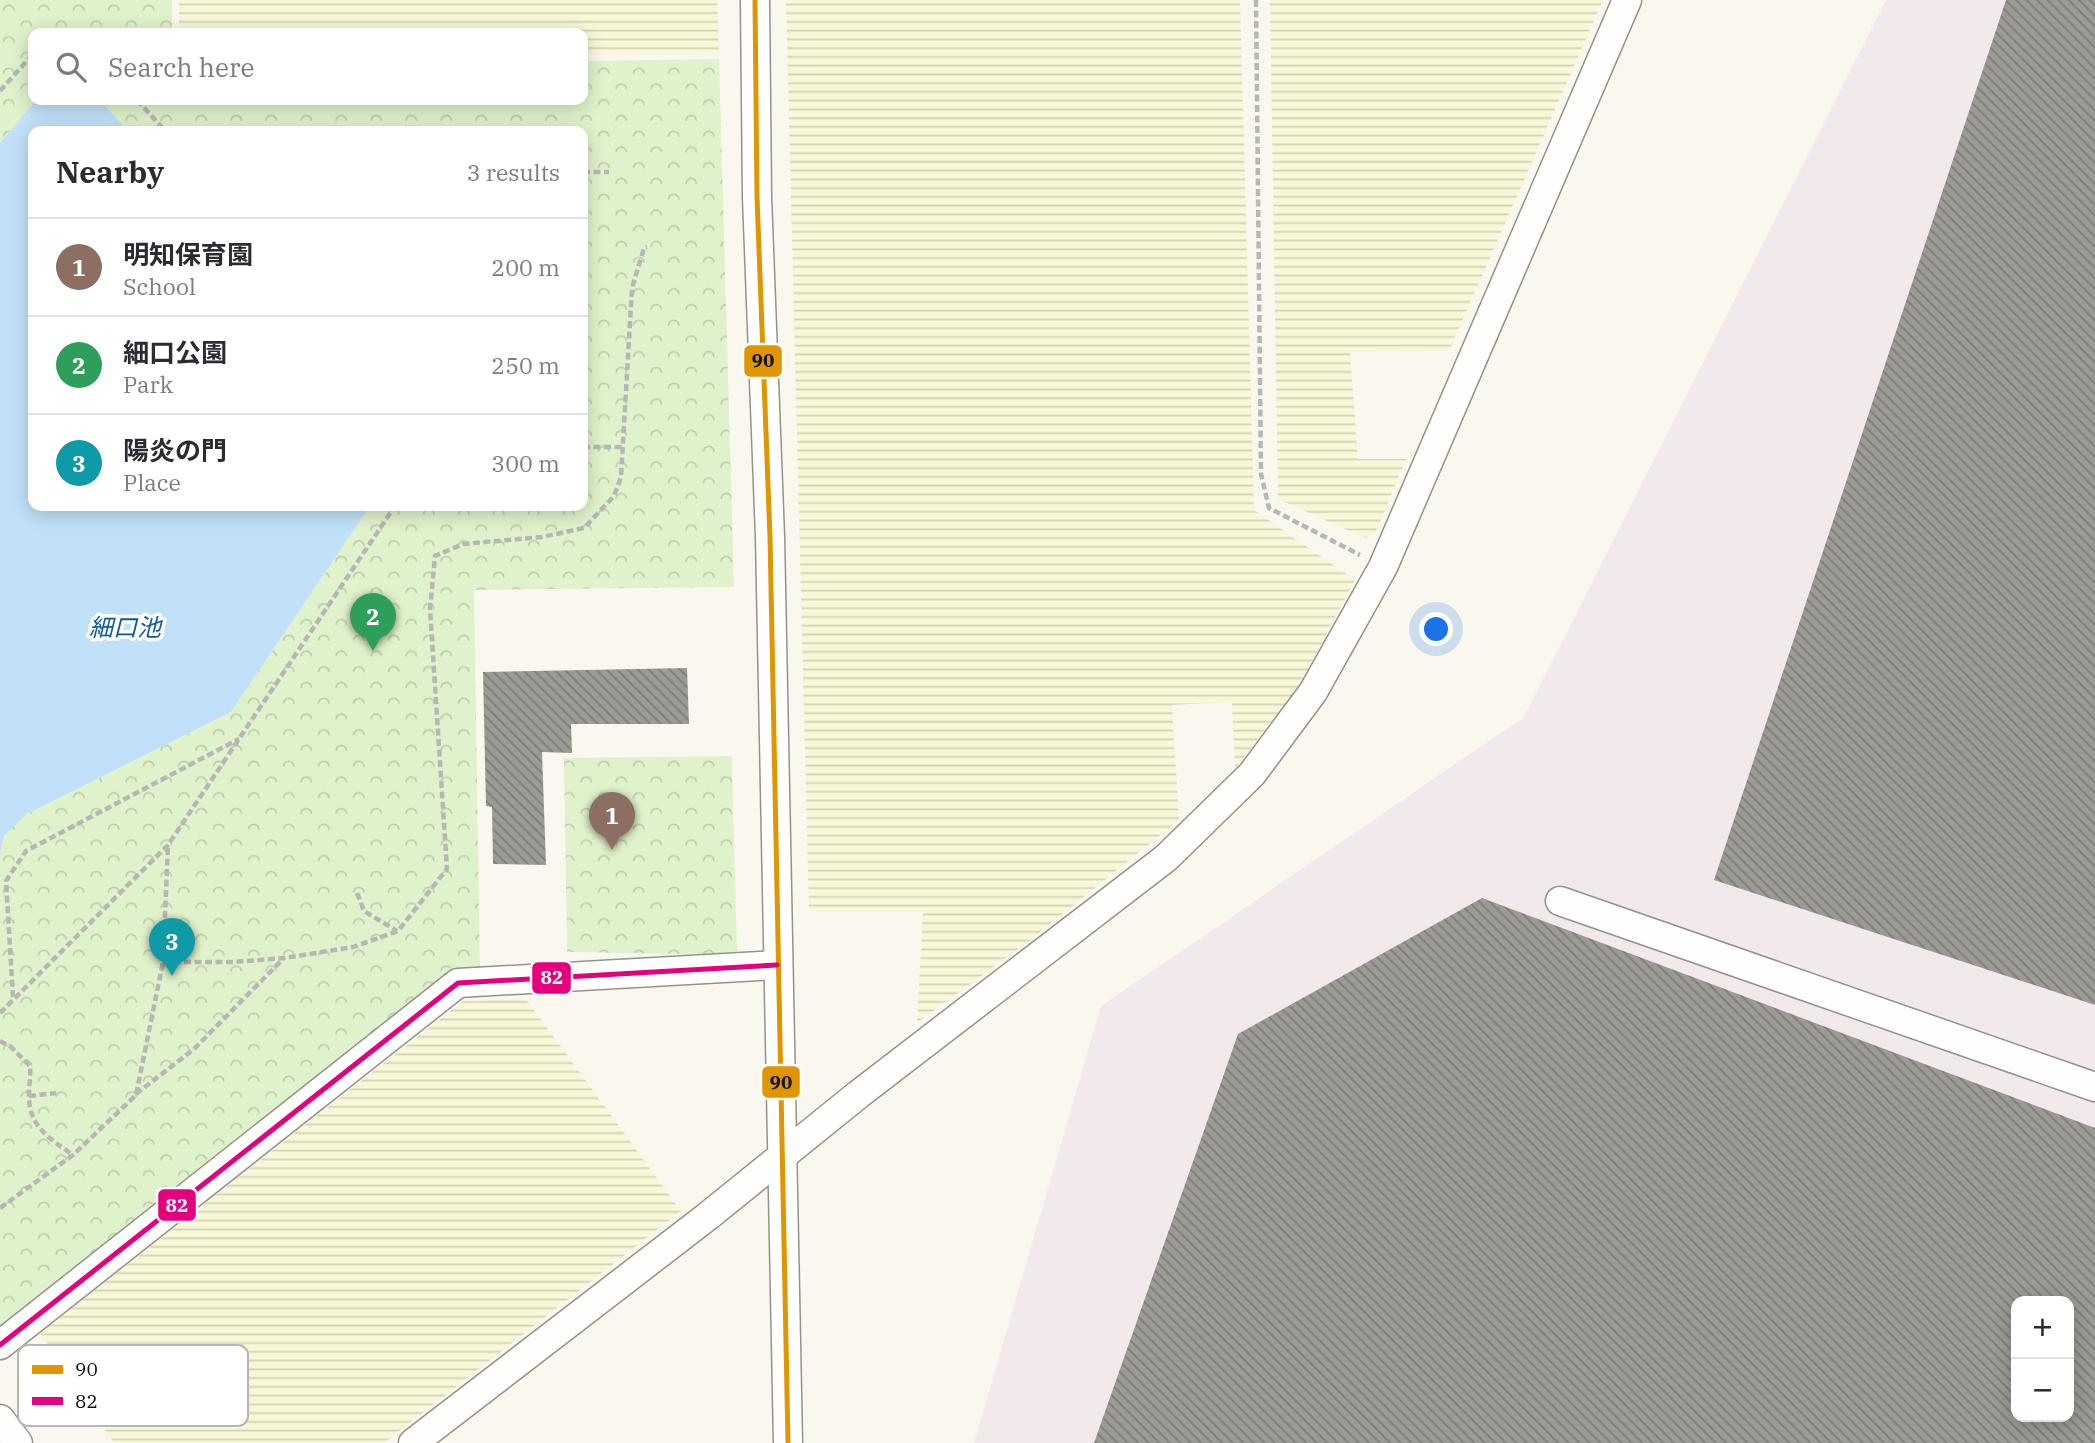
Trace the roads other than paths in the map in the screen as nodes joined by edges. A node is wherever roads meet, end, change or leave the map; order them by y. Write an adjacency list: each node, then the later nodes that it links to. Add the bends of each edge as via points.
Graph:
1 (755, 0): 4 (street)
2 (1627, 0): 6 (street, via 1383,567 1313,692 1252,774 1166,858)
3 (1560, 901): 5 (street)
4 (777, 965): 6 (street); 7 (street, via 458,984)
5 (2095, 1087)
6 (782, 1156): 10 (street); 11 (street)
7 (0, 1345)
8 (0, 1419): 9 (street)
9 (18, 1443)
10 (413, 1443)
11 (788, 1443)

